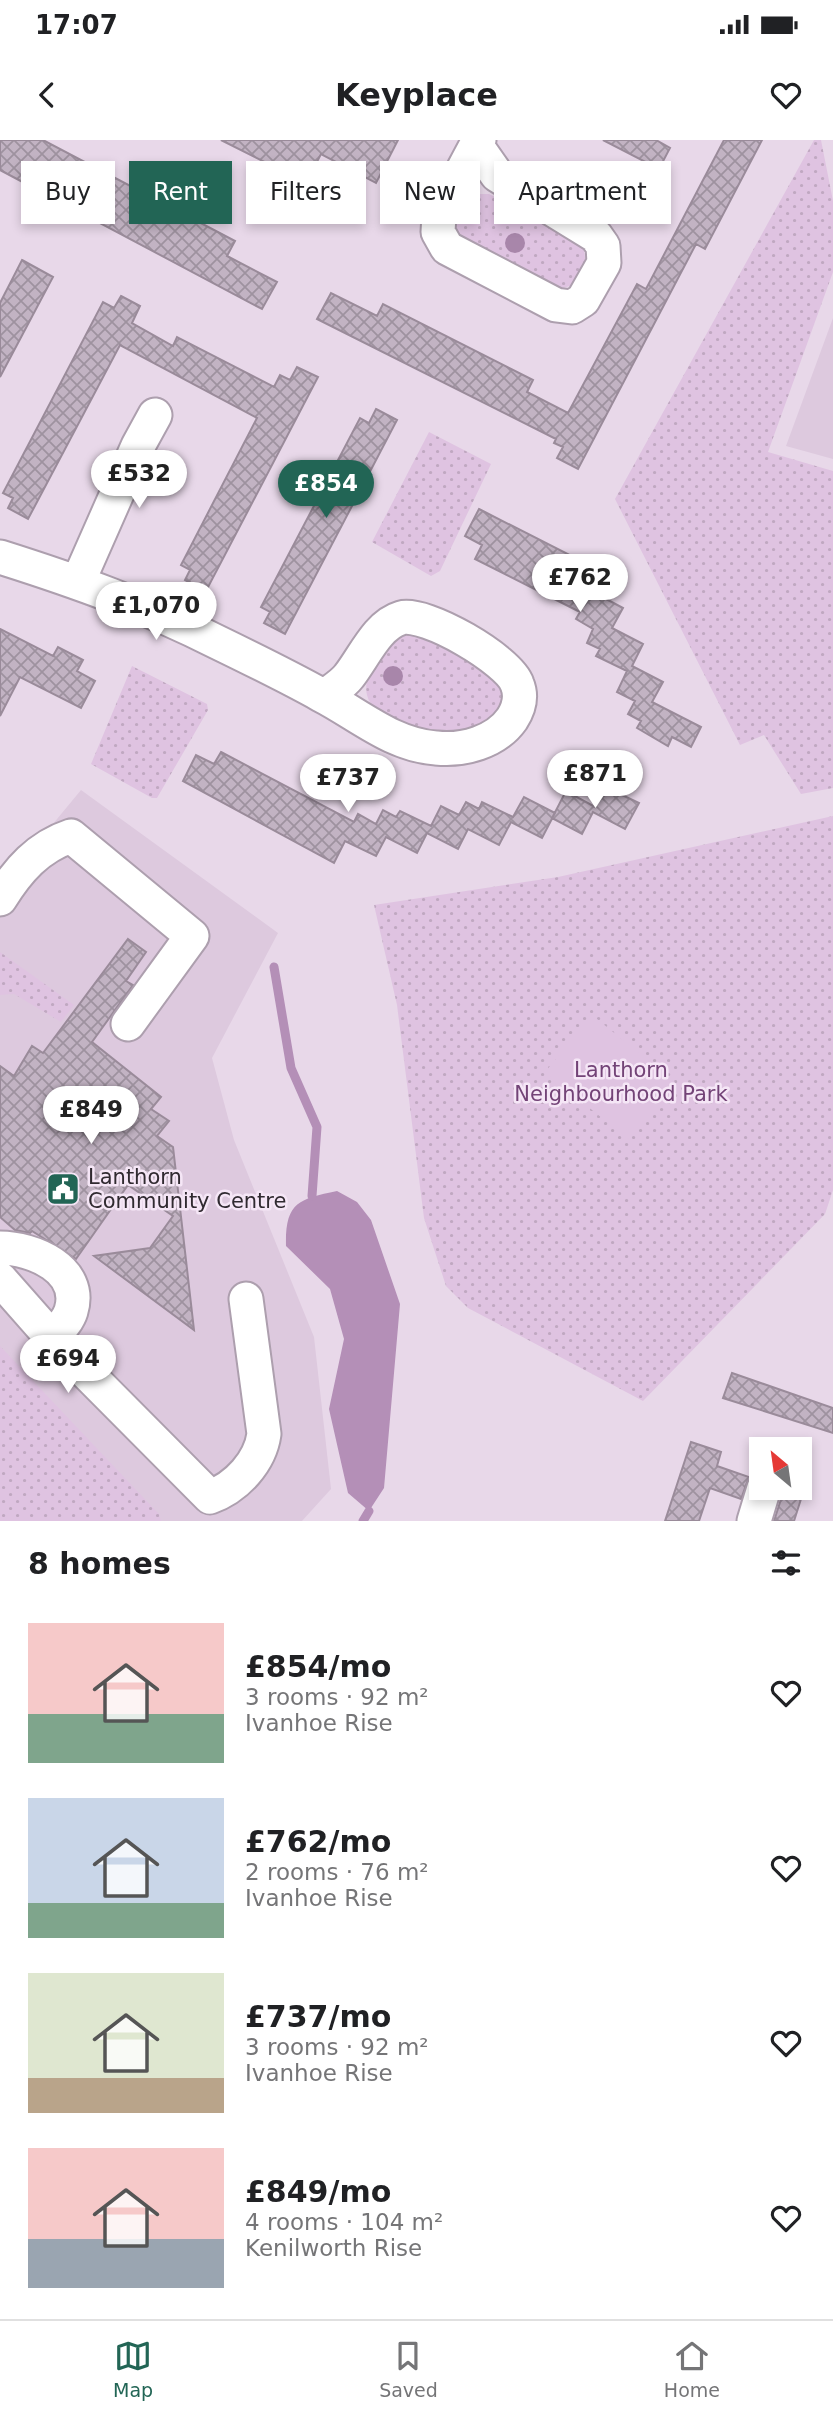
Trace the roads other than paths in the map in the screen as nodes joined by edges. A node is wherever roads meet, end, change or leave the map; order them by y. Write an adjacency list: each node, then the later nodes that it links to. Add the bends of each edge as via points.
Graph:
1 (477, 143): 1 (street, via 497,175 596,236 603,246 604,263 583,300 572,307 556,305 447,248 438,232 439,215)
2 (155, 415): 4 (street, via 126,441)
3 (0, 557): 4 (street)
4 (78, 582): 5 (street, via 140,604)
5 (325, 696): 5 (street, via 347,678 389,622 405,617 430,622 475,645 517,681 521,699 511,719 493,737 466,747 435,748 393,736)
6 (0, 899): 7 (street, via 13,878 47,844 71,836 192,936)
7 (128, 1024)
8 (0, 1248): 11 (street, via 33,1252 65,1277 73,1296 71,1311)
9 (0, 1279): 11 (street)
10 (246, 1299): 11 (street, via 264,1434 262,1451 229,1490 211,1497)
11 (52, 1338)
12 (760, 1500): 13 (street)
13 (754, 1521)

